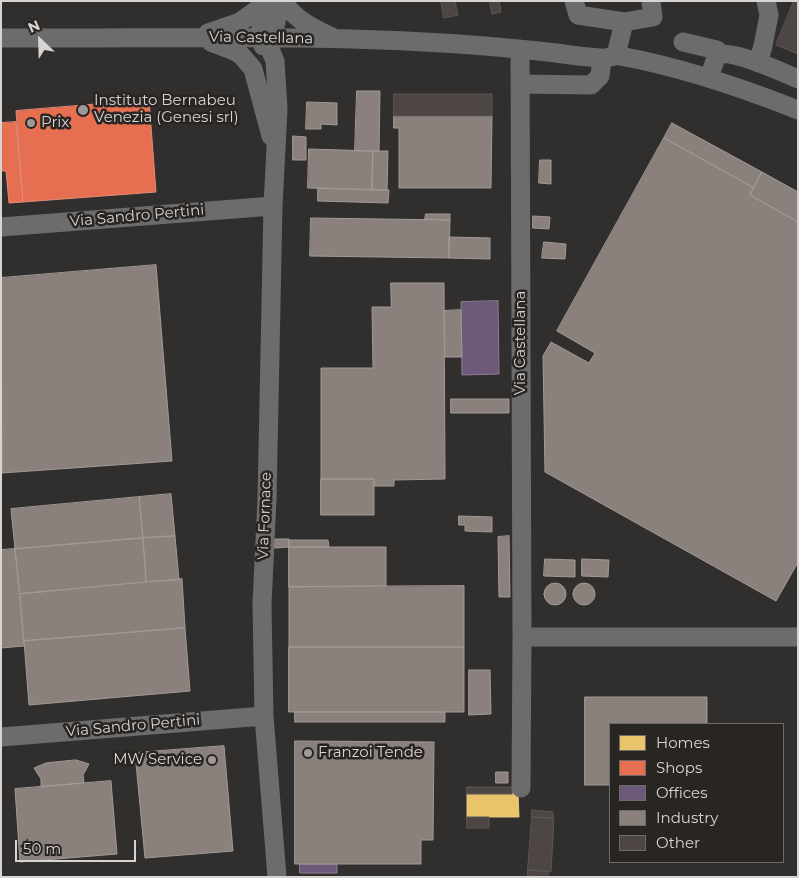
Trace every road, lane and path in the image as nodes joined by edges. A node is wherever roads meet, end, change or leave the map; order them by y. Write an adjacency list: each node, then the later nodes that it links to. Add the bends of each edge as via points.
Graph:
1 (574, 1): 5 (street, via 578,15)
2 (766, 1): 14 (street, via 769,15)
3 (273, 2): 6 (street, via 240,22 215,32); 8 (street, Via Fornace, via 261,27); 9 (street)
4 (654, 17): 5 (street)
5 (624, 22): 13 (street)
6 (187, 37): 7 (street, Via Castellana); 8 (street, Via Castellana); 16 (street, via 232,50)
7 (1, 38)
8 (267, 39): 9 (street, Via Castellana); 15 (street, Via Fornace); 16 (street)
9 (335, 39): 11 (street, Via Castellana); 15 (street, via 296,48)
10 (683, 42): 12 (street, via 717,50)
11 (520, 49): 13 (street, Via Castellana); 19 (street, Via Castellana)
12 (721, 54): 14 (street); 17 (street, via 717,56)
13 (609, 57): 17 (street, Via Castellana, via 653,63); 19 (street, via 600,76 591,85)
14 (758, 63): 18 (street)
15 (276, 68): 21 (street, Via Fornace)
16 (253, 69): 21 (street, Via Fornace)
17 (709, 78): 20 (street, Via Castellana)
18 (798, 79)
19 (520, 84): 25 (street, Via Castellana)
20 (798, 110)
21 (276, 154): 22 (street, Via Fornace)
22 (273, 206): 23 (street, Via Sandro Pertini); 26 (street, Via Fornace, via 262,604)
23 (1, 227)
24 (798, 637): 25 (street)
25 (522, 638): 28 (street, Via Castellana)
26 (264, 716): 27 (street, Via Sandro Pertini); 29 (street, Via Fornace)
27 (1, 737)
28 (521, 788)
29 (277, 877)

